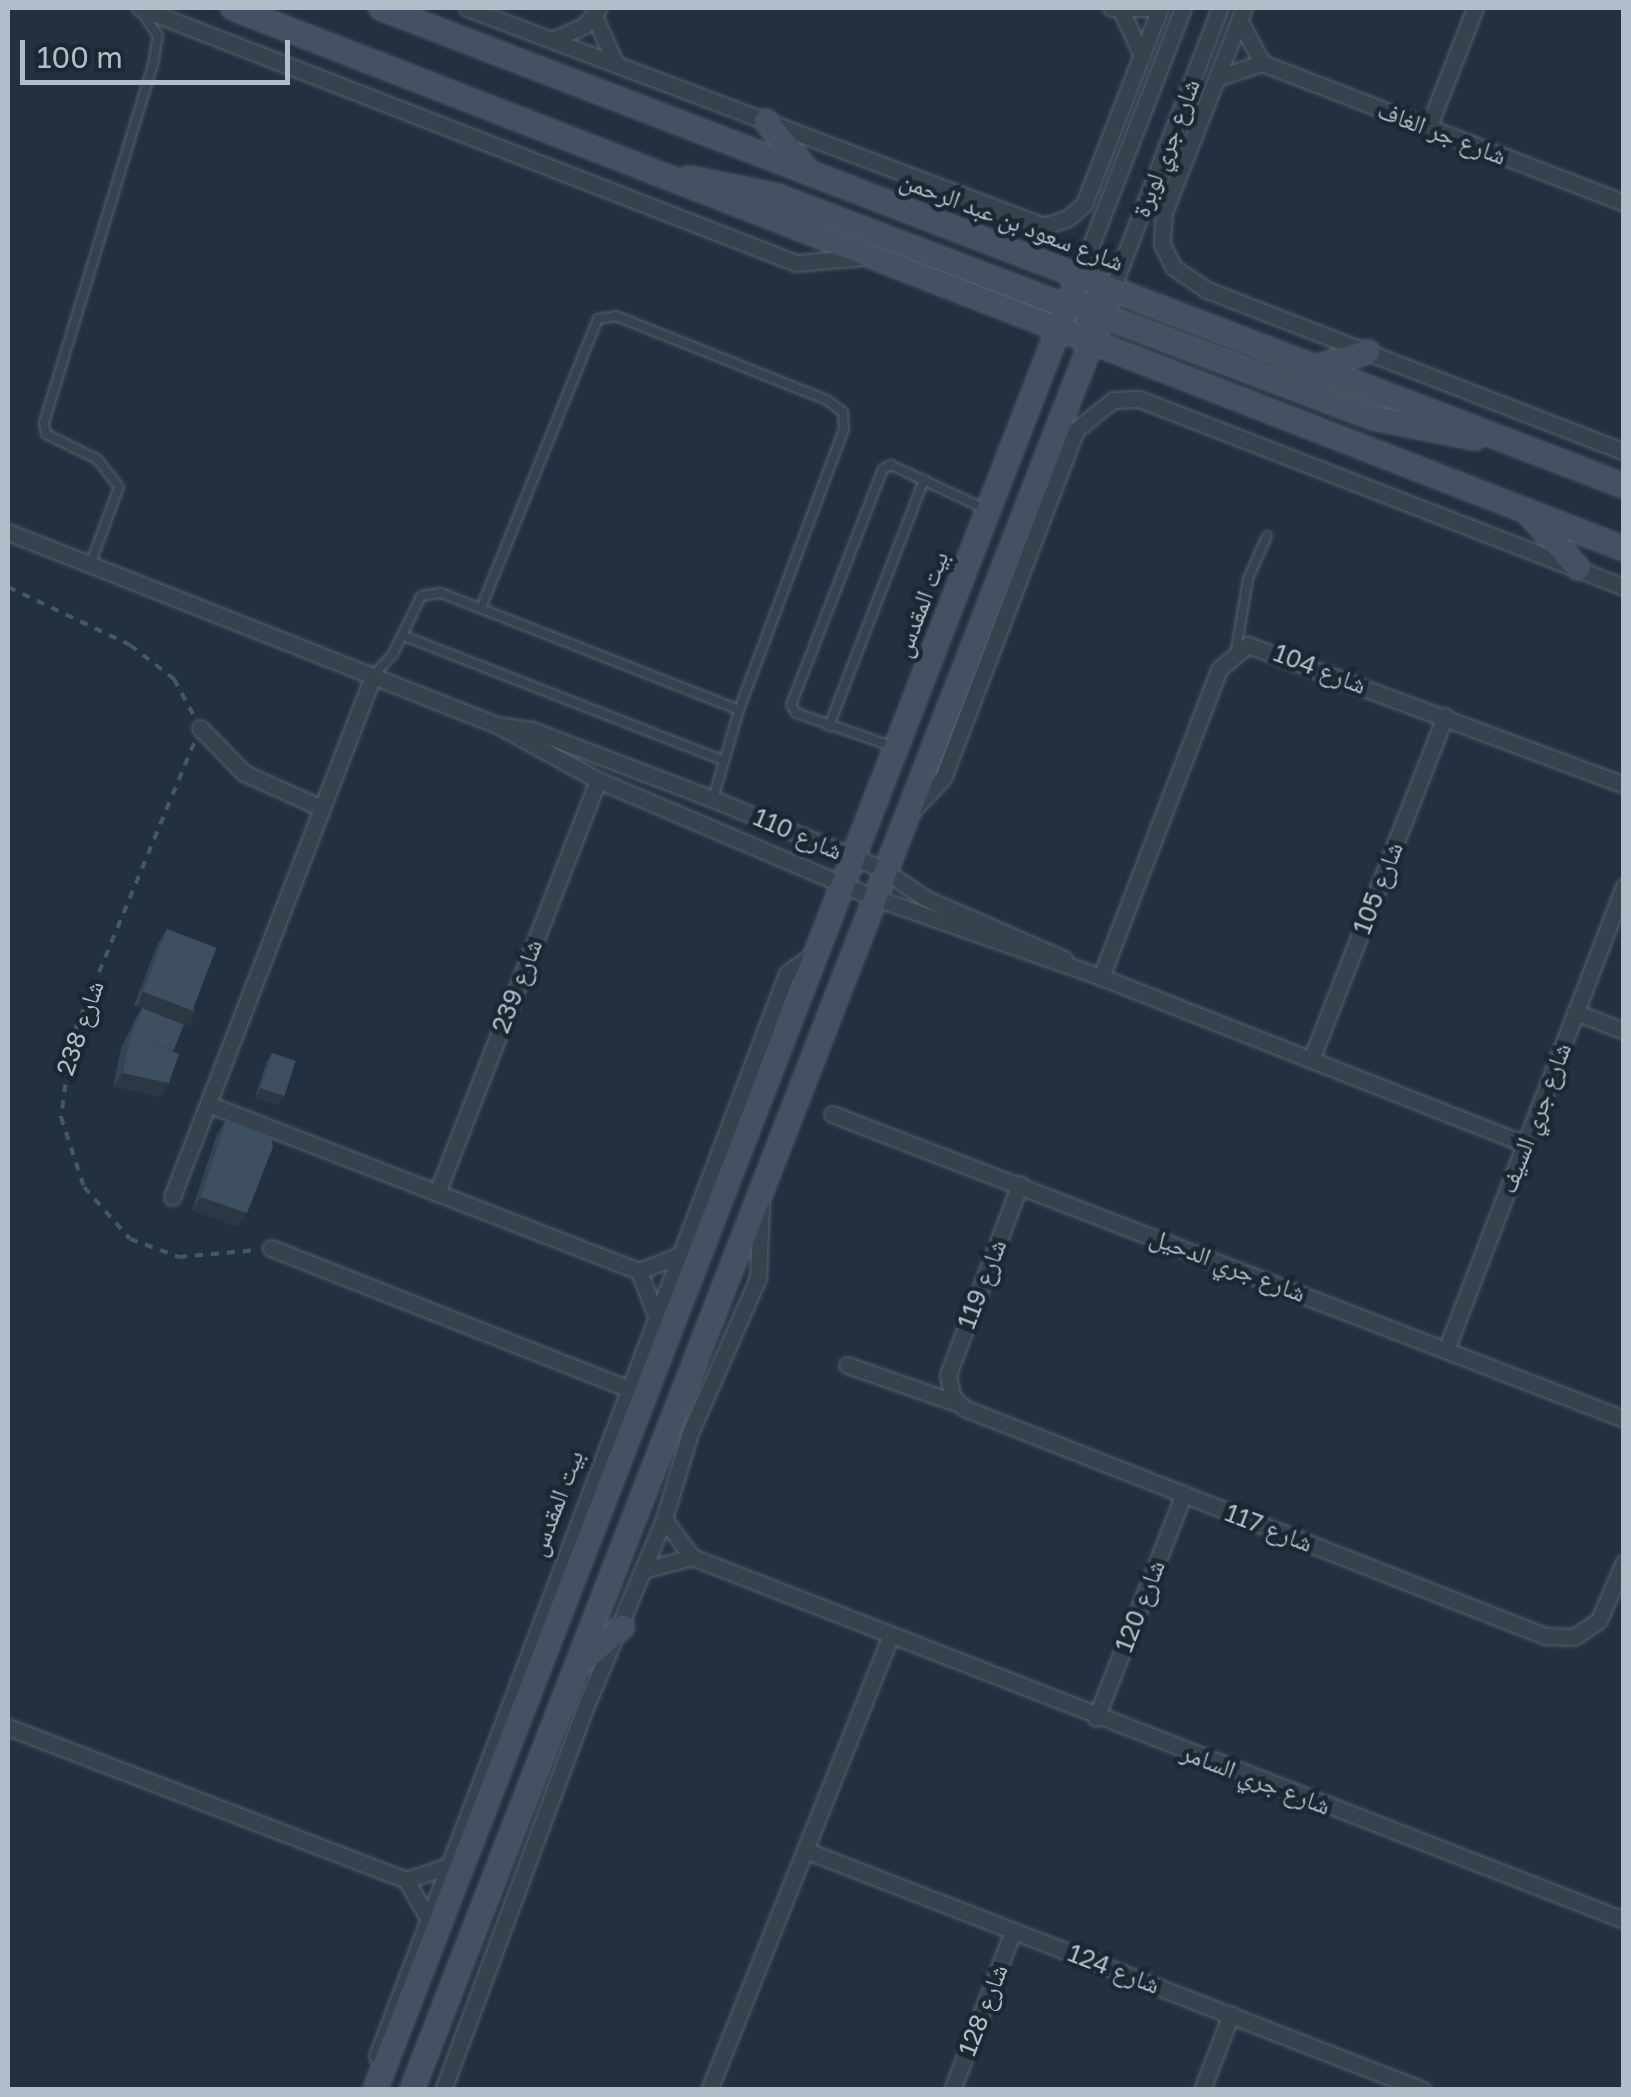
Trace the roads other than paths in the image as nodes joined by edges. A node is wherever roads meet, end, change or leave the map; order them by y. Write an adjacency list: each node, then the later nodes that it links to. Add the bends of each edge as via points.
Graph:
1 (140, 8): 23 (street, via 796,263); 41 (lane, via 158,36 153,64 44,423 46,434 98,458 119,487)
2 (234, 8): 20 (main road)
3 (380, 8): 21 (main road, شارع سعود بن عبد الرحمن)
4 (467, 8): 13 (street, شارع سعود بن عبد الرحمن)
5 (1148, 8): 10 (street)
6 (1160, 8): 14 (street)
7 (1183, 8): 24 (street, شارع جري لوبرة)
8 (1220, 8): 25 (street, شارع جري لوبرة)
9 (1475, 8): 19 (street)
10 (1116, 10): 14 (street)
11 (597, 13): 13 (street); 16 (street)
12 (1242, 14): 15 (street); 17 (street, شارع جري لوبرة)
13 (552, 40): 16 (street, شارع سعود بن عبد الرحمن)
14 (1142, 56): 18 (street, شارع سعود بن عبد الرحمن, via 1084,204 1053,224 1034,223)
15 (1262, 63): 17 (street); 19 (street, شارع جر الغاف)
16 (617, 65): 18 (street, شارع سعود بن عبد الرحمن)
17 (1216, 78): 30 (street, شارع جري لوبرة, via 1164,212 1162,244 1173,268 1192,284)
18 (766, 121): 21 (main road)
19 (1428, 128): 22 (street, شارع جر الغاف)
20 (651, 173): 23 (main road); 26 (main road, via 778,196)
21 (809, 173): 24 (main road, شارع سعود بن عبد الرحمن)
22 (1624, 203)
23 (866, 257): 28 (main road)
24 (1079, 276): 25 (main road, شارع سعود بن عبد الرحمن); 26 (main road, بيت المقدس)
25 (1112, 289): 26 (main road, via 1093,303); 27 (main road); 31 (main road, شارع سعود بن عبد الرحمن)
26 (1066, 306): 28 (main road, بيت المقدس)
27 (1099, 317): 28 (main road, via 1080,317); 29 (main road); 32 (main road, via 1374,418)
28 (1054, 332): 29 (main road); 36 (main road, بيت المقدس)
29 (1087, 344): 37 (main road); 59 (main road)
30 (1368, 352): 31 (main road); 33 (street)
31 (1314, 367): 32 (main road, شارع سعود بن عبد الرحمن)
32 (1508, 442): 35 (main road, شارع سعود بن عبد الرحمن)
33 (1624, 452)
34 (924, 480): 36 (lane); 51 (lane); 51 (lane, via 884,467 791,702 796,713)
35 (1624, 486)
36 (987, 510): 53 (main road, بيت المقدس)
37 (1528, 512): 40 (main road); 42 (main road)
38 (8, 532): 41 (street, شارع 110)
39 (1266, 536): 46 (lane, via 1244,591)
40 (1624, 549)
41 (90, 565): 47 (street, شارع 110)
42 (1578, 568): 43 (street); 59 (street, via 1139,399 1097,408 1076,430 943,778)
43 (1624, 587)
44 (481, 608): 45 (lane, via 429,592); 48 (lane); 48 (lane, via 590,325 616,316 828,400 842,412 844,429)
45 (404, 636): 47 (lane); 54 (lane)
46 (1236, 650): 49 (street, شارع 104, via 1265,648); 66 (street, شارع 104, via 1219,669)
47 (373, 676): 50 (street, شارع 110); 58 (street)
48 (740, 710): 54 (lane)
49 (1445, 716): 56 (street, شارع 104); 69 (street, شارع 105)
50 (497, 725): 55 (street, شارع 110); 57 (street, شارع 110, via 532,730)
51 (829, 726): 53 (lane)
52 (200, 728): 58 (street, via 244,773)
53 (896, 747): 60 (main road, بيت المقدس)
54 (722, 760): 57 (lane)
55 (598, 780): 62 (street, شارع 110); 74 (street, شارع 239)
56 (1624, 785)
57 (713, 798): 60 (street, شارع 110)
58 (322, 808): 70 (street)
59 (902, 824): 61 (main road)
60 (855, 858): 61 (street, شارع 110); 62 (main road, بيت المقدس)
61 (882, 869): 64 (main road); 66 (street, شارع 110, via 925,898)
62 (847, 884): 64 (street, شارع 110); 65 (main road, بيت المقدس)
63 (1624, 886): 67 (street, شارع جري السيف)
64 (870, 896): 66 (street, شارع 110); 76 (main road)
65 (817, 952): 78 (street, بيت المقدس, via 787,973); 96 (main road, بيت المقدس)
66 (1094, 975): 69 (street, شارع 110)
67 (1575, 1012): 68 (street); 72 (street, شارع جري السيف)
68 (1624, 1032)
69 (1310, 1060): 72 (street, شارع 110)
70 (208, 1104): 74 (street); 75 (street)
71 (832, 1114): 73 (street, شارع جري الدحيل)
72 (1524, 1144): 81 (street, شارع جري السيف)
73 (1020, 1184): 81 (street, شارع جري الدحيل); 84 (street, شارع 119, via 948,1385)
74 (437, 1193): 79 (street)
75 (172, 1197)
76 (761, 1204): 87 (street, via 758,1278 694,1423); 93 (main road)
77 (272, 1248): 83 (street)
78 (680, 1254): 79 (street); 80 (street, بيت المقدس)
79 (639, 1271): 80 (street)
80 (656, 1316): 83 (street, بيت المقدس)
81 (1446, 1350): 85 (street, شارع جري الدحيل)
82 (847, 1364): 84 (street, شارع 117)
83 (629, 1388): 96 (street, بيت المقدس)
84 (958, 1404): 86 (street, شارع 117)
85 (1624, 1419)
86 (1184, 1494): 89 (street, شارع 117, via 1545,1636 1583,1634 1604,1612); 94 (street, شارع 120)
87 (664, 1520): 88 (street); 90 (street)
88 (692, 1558): 90 (street); 92 (street, شارع جري السامر)
89 (1624, 1562)
90 (643, 1570): 91 (street)
91 (622, 1627): 93 (main road); 106 (street)
92 (890, 1638): 94 (street, شارع جري السامر); 97 (street)
93 (575, 1669): 104 (main road)
94 (1096, 1718): 101 (street, شارع جري السامر)
95 (8, 1727): 99 (street)
96 (481, 1799): 98 (street, بيت المقدس); 105 (main road, بيت المقدس)
97 (805, 1850): 102 (street, شارع 124); 107 (street)
98 (448, 1866): 99 (street); 100 (street, بيت المقدس)
99 (406, 1880): 100 (street)
100 (428, 1918): 105 (street, بيت المقدس, via 376,2058)
101 (1624, 1920)
102 (1013, 1931): 103 (street, شارع 124); 108 (street, شارع 128)
103 (1231, 2014): 109 (street); 110 (street, شارع 124)
104 (417, 2085)
105 (374, 2090)
106 (442, 2090)
107 (709, 2090)
108 (952, 2090)
109 (1202, 2090)
110 (1423, 2090)

